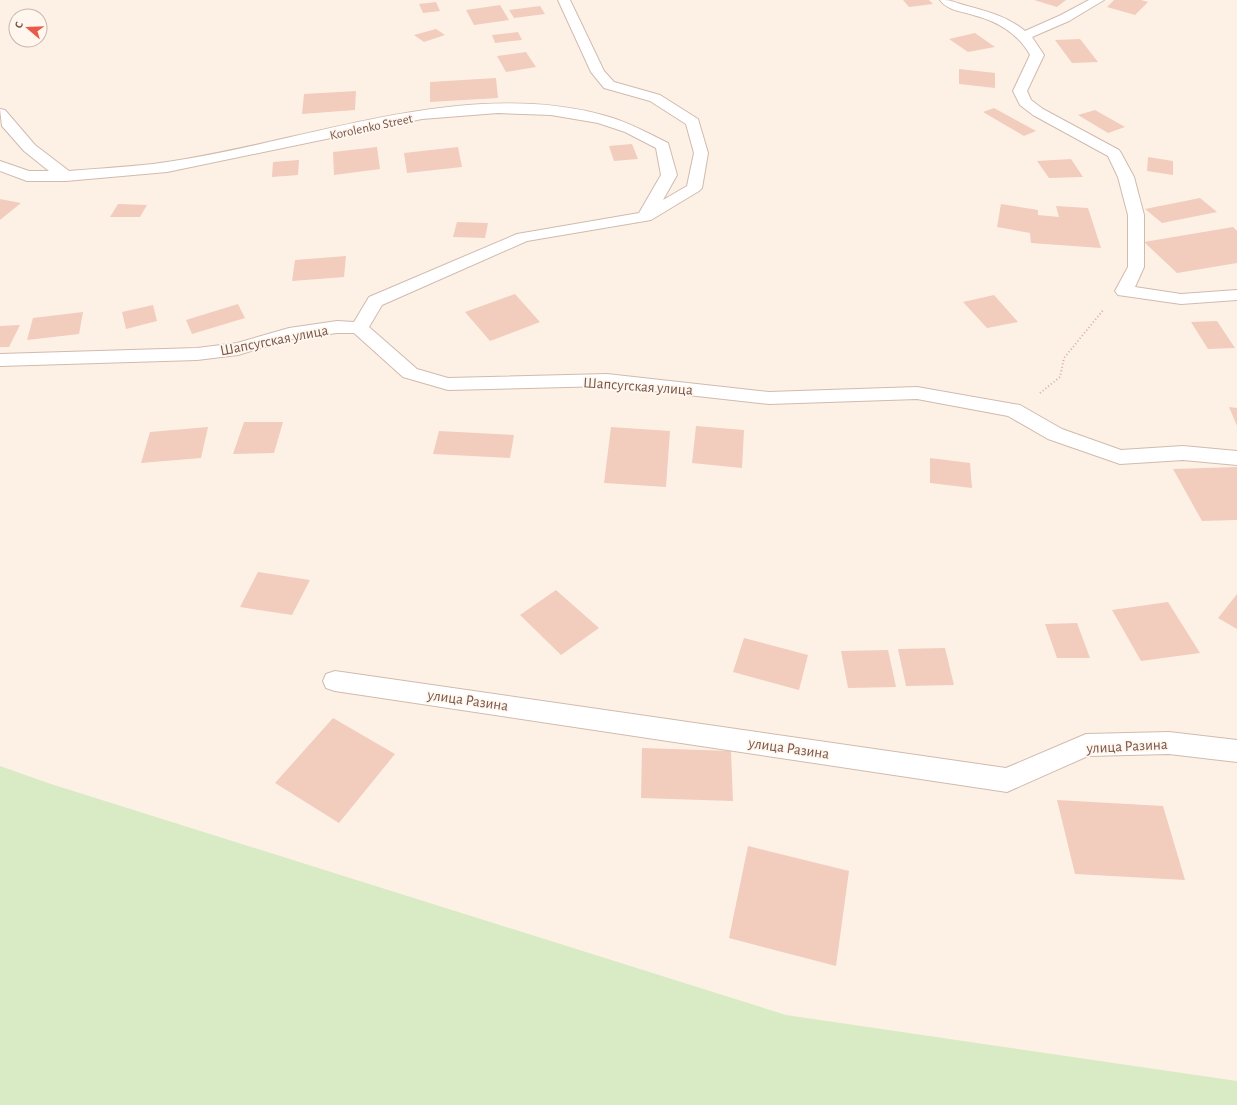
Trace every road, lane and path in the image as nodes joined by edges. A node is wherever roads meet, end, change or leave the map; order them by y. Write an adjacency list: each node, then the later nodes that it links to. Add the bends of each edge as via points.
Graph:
1 (564, 0): 8 (street, via 598,72 609,85 654,98 693,122 701,153 694,188)
2 (946, 0): 4 (street, via 951,5 982,13 1009,24)
3 (1098, 0): 4 (street)
4 (1024, 36): 9 (street, via 1033,45 1037,55 1020,91 1025,102 1038,112 1114,153 1126,177 1136,215 1136,267)
5 (0, 113): 7 (street, via 9,127 44,162)
6 (0, 166): 7 (street, Korolenko Street, via 27,176)
7 (66, 176): 8 (street, Korolenko Street, via 167,167 422,115 459,110 526,108 573,113 624,126 663,146 669,175)
8 (645, 217): 11 (street, via 523,237 375,301)
9 (1124, 291): 10 (street, via 1181,299); 13 (path, via 1101,312 1064,358 1060,377)
10 (1237, 295)
11 (359, 328): 12 (street, Шапсугская улица, via 337,327 289,334 238,349 197,354); 13 (street, Шапсугская улица, via 410,374 448,384 607,380 768,398 917,392)
12 (0, 360)
13 (1013, 410): 14 (street, Шапсугская улица, via 1055,434 1120,457 1183,453)
14 (1237, 458)
15 (335, 681): 16 (street, улица Разина, via 1007,780 1086,745 1169,743)
16 (1237, 751)

